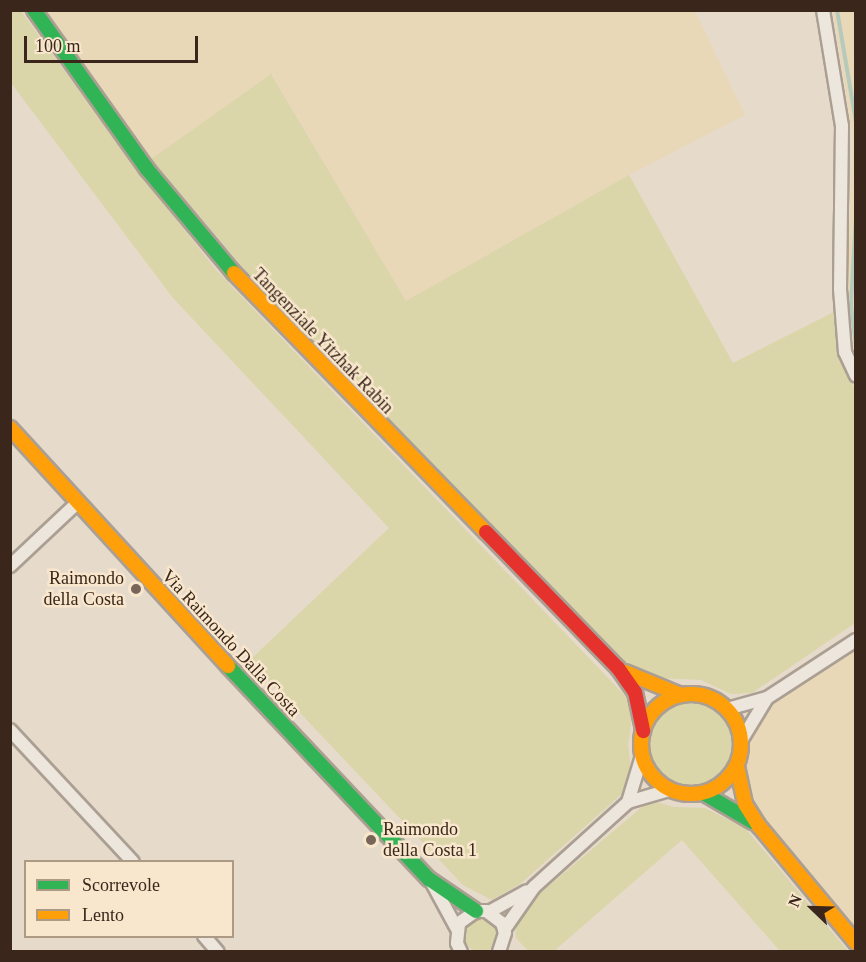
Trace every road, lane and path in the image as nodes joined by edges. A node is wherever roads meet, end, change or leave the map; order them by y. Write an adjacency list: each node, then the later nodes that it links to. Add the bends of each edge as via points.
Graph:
1 (33, 10): 8 (main road, Tangenziale Yitzhak Rabin, via 147,169 226,265)
2 (823, 10): 3 (street, via 842,126 840,290 845,352)
3 (855, 376)
4 (10, 428): 5 (main road, Via Raimondo Dalla Costa)
5 (76, 504): 6 (street); 22 (main road, Via Raimondo Dalla Costa)
6 (10, 566)
7 (855, 640): 10 (street)
8 (618, 668): 9 (main road, Tangenziale Yitzhak Rabin, via 642,682); 13 (main road, Tangenziale Yitzhak Rabin, via 635,692)
9 (681, 695): 11 (main road, Tangenziale Yitzhak Rabin, via 706,696); 13 (main road, via 657,708)
10 (767, 698): 11 (street); 14 (street)
11 (727, 709): 14 (main road)
12 (10, 730): 21 (street)
13 (643, 731): 15 (main road, Tangenziale Yitzhak Rabin)
14 (741, 741): 16 (main road)
15 (642, 756): 17 (main road, via 652,776); 19 (street)
16 (736, 766): 18 (main road, via 723,783); 20 (main road, via 745,804)
17 (669, 790): 18 (main road, via 686,795); 19 (street)
18 (703, 793): 20 (main road)
19 (628, 802): 23 (street)
20 (759, 826): 28 (main road)
21 (132, 860)
22 (429, 879): 24 (main road, Via Raimondo Dalla Costa); 26 (street)
23 (534, 887): 24 (street); 27 (street)
24 (482, 912): 26 (street, via 466,915); 27 (street, via 495,915)
25 (206, 938): 29 (street)
26 (456, 943)
27 (504, 943)
28 (855, 943)
29 (218, 951)

